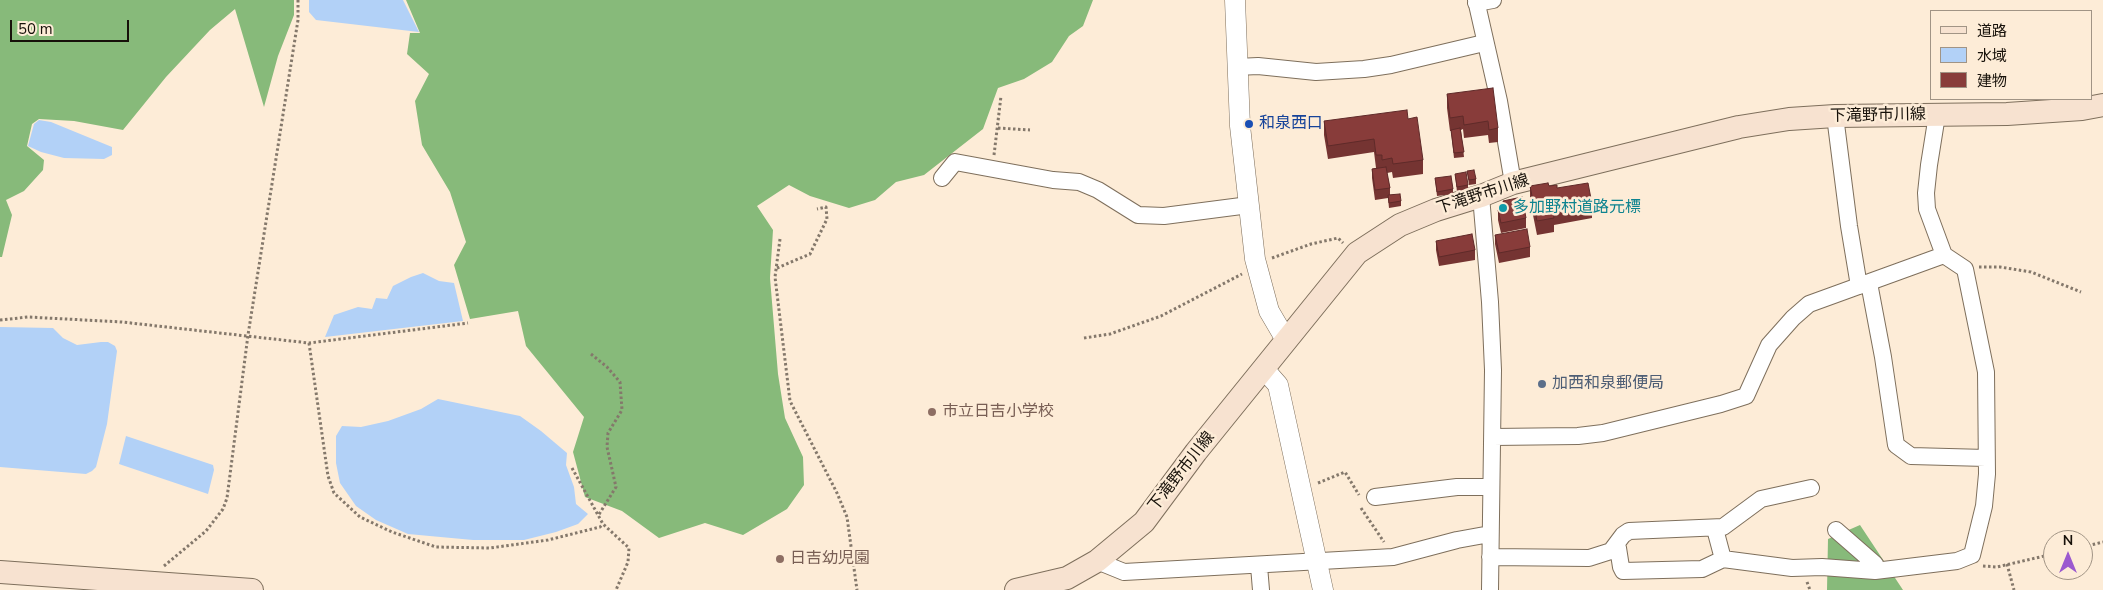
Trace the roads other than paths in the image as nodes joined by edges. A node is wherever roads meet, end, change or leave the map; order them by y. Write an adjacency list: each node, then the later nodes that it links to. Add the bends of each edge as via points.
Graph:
1 (1235, 0): 5 (street)
2 (1493, 0): 3 (street)
3 (1476, 1): 4 (street)
4 (1484, 44): 5 (street, via 1364,69 1316,72); 10 (street, via 1499,101)
5 (1237, 67): 12 (street)
6 (2103, 106): 7 (main road, 下滝野市川線, via 2007,114)
7 (1937, 115): 8 (main road, 下滝野市川線); 13 (street, via 1926,193 1927,208)
8 (1835, 116): 10 (main road, 下滝野市川線, via 1739,126); 14 (street, via 1849,226)
9 (942, 178): 12 (street, via 955,162 1079,182 1138,215 1164,216)
10 (1513, 183): 11 (main road, 下滝野市川線)
11 (1481, 196): 15 (main road, 下滝野市川線, via 1400,225 1357,253); 17 (street, via 1490,302)
12 (1249, 205): 15 (street, via 1256,267 1269,311)
13 (1944, 255): 14 (street); 18 (street, via 1965,269 1986,372)
14 (1864, 284): 17 (street, via 1808,304 1793,318 1769,345 1746,396 1603,433); 18 (street, via 1883,357 1896,446 1911,456)
15 (1286, 340): 16 (main road, 下滝野市川線)
16 (1264, 369): 28 (main road, 下滝野市川線, via 1144,522); 29 (street, via 1278,386)
17 (1492, 437): 19 (street)
18 (1986, 458): 31 (street, via 1984,506 1972,555 1957,561)
19 (1491, 487): 21 (street, via 1457,487); 24 (street)
20 (1811, 488): 22 (street, via 1761,499 1728,523)
21 (1368, 497)
22 (1715, 528): 25 (street, via 1637,530 1623,535); 27 (street)
23 (1836, 530): 31 (street, via 1875,564)
24 (1490, 534): 26 (street); 29 (street, via 1395,556)
25 (1615, 546): 26 (street, via 1611,551 1589,558); 27 (street, via 1623,571 1702,569)
26 (1490, 557): 39 (street)
27 (1723, 559): 31 (street, via 1792,568)
28 (1097, 561): 30 (street, via 1124,572); 33 (main road, 下滝野市川線)
29 (1316, 561): 30 (street); 38 (street)
30 (1259, 566): 37 (street)
31 (1875, 571)
32 (0, 572): 34 (main road)
33 (1066, 584): 36 (main road, 下滝野市川線)
34 (154, 586): 35 (main road)
35 (252, 590)
36 (1016, 590)
37 (1261, 590)
38 (1323, 590)
39 (1490, 590)

